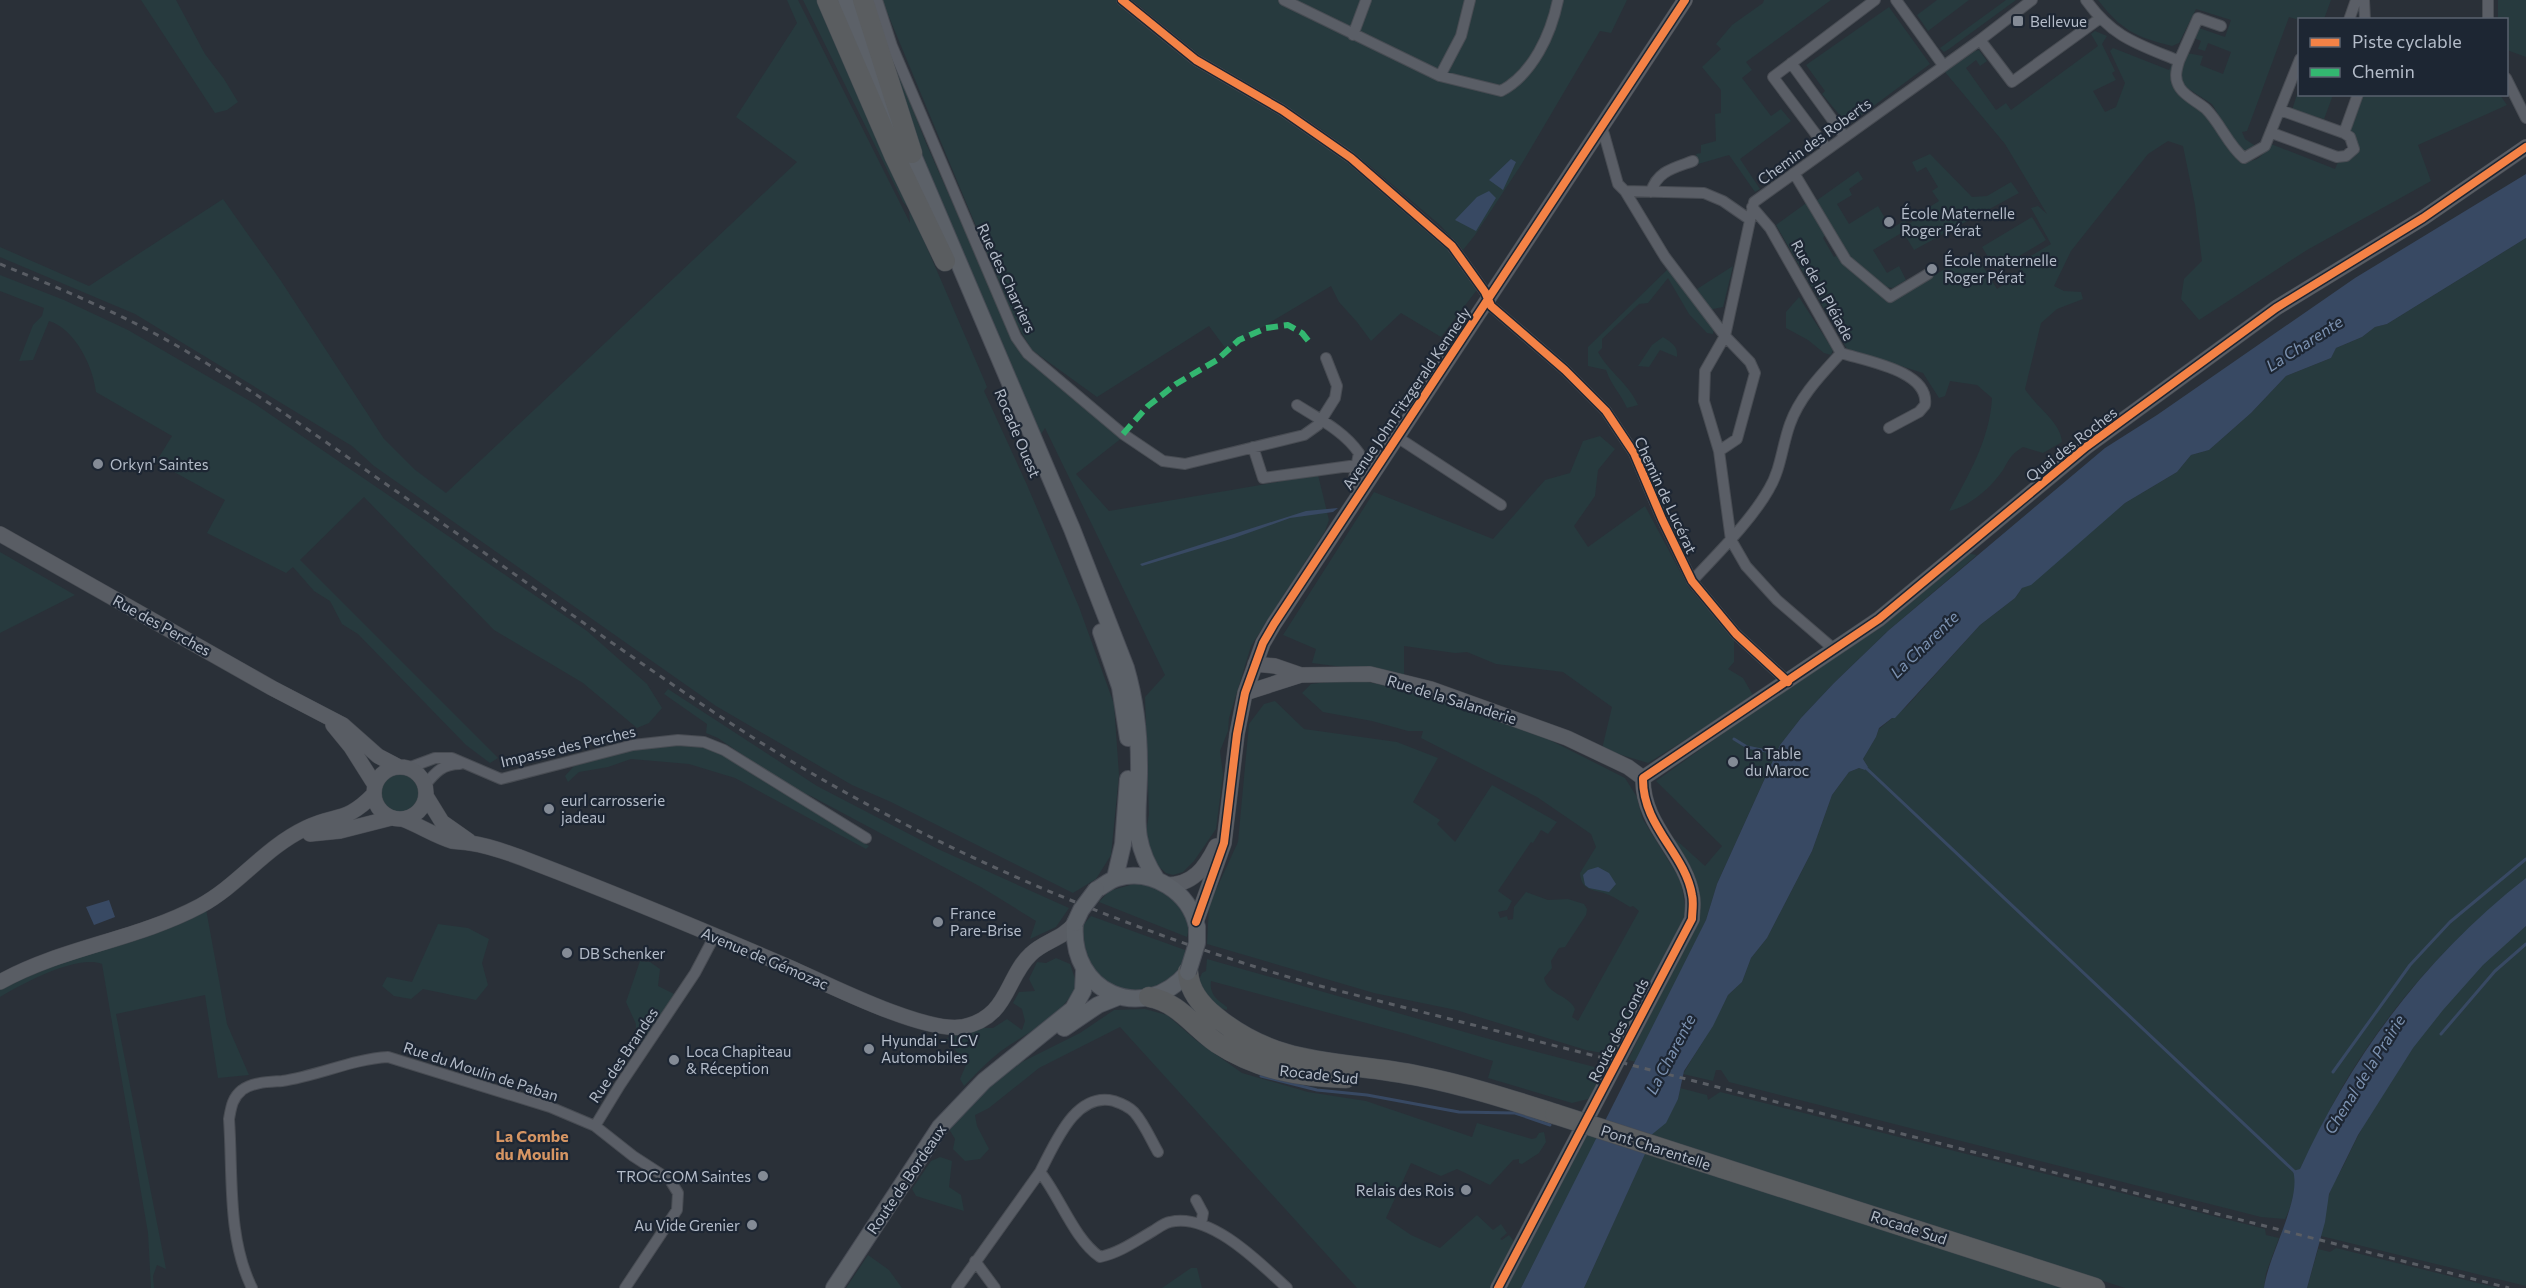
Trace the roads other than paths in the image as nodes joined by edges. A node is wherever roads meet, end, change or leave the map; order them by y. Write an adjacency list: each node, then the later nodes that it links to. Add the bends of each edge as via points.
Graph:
1 (826, 0): 48 (highway)
2 (846, 0): 48 (main road, Rocade Ouest)
3 (855, 0): 41 (main road, Rocade Ouest)
4 (863, 0): 41 (highway)
5 (877, 0): 58 (street, Rue des Charriers, via 892,46 965,220 1016,337 1028,354 1123,434 1163,461 1185,464)
6 (1122, 0): 50 (street, Chemin de Lucérat, via 1196,60 1282,110 1351,158 1452,246)
7 (1284, 0): 24 (street)
8 (1366, 0): 24 (street)
9 (1470, 0): 30 (street, via 1461,36)
10 (1558, 0): 30 (street, via 1545,41 1532,62 1501,92)
11 (1685, 0): 35 (street, Avenue John Fitzgerald Kennedy)
12 (1875, 0): 27 (street)
13 (1896, 0): 29 (street)
14 (2032, 0): 25 (street, Chemin des Roberts)
15 (2086, 0): 22 (street)
16 (2356, 0): 19 (street)
17 (2364, 0): 20 (street)
18 (2488, 0): 21 (street)
19 (2350, 18)
20 (2365, 18)
21 (2488, 18)
22 (2099, 19): 25 (street, via 2012,81); 26 (street, via 2123,38)
23 (2221, 26): 26 (street, via 2198,18)
24 (1353, 35): 30 (street)
25 (1980, 40): 29 (street, Chemin des Roberts)
26 (2179, 61): 36 (street, via 2175,75 2180,88 2220,125 2235,151 2244,158 2265,146)
27 (1791, 63): 38 (street); 40 (street, via 1773,77)
28 (2298, 64): 33 (street)
29 (1943, 65): 38 (street, Chemin des Roberts)
30 (1440, 76)
31 (2508, 82): 34 (street)
32 (2357, 96): 37 (street)
33 (2280, 110): 36 (street); 37 (street)
34 (2526, 118)
35 (1599, 130): 44 (street, via 1604,134 1618,184); 50 (street, Avenue John Fitzgerald Kennedy)
36 (2272, 133): 37 (street, via 2337,157 2354,149)
37 (2344, 133)
38 (1845, 137): 40 (street, Chemin des Roberts)
39 (2526, 147): 67 (street, Quai des Roches, via 2423,218 2276,308 2086,447 1879,619)
40 (1827, 149): 43 (street, Chemin des Roberts)
41 (912, 153): 86 (main road, Rocade Ouest, via 1101,599 1130,683 1140,764 1137,832 1143,858)
42 (1693, 161): 45 (street, via 1660,175)
43 (1794, 173): 46 (street, Chemin des Roberts); 49 (street, via 1846,260 1890,297)
44 (1625, 191): 45 (street); 51 (street, via 1665,257)
45 (1651, 192): 47 (street, via 1704,193)
46 (1752, 207): 47 (street, Chemin des Roberts); 52 (street, Rue de la Pléiade, via 1770,228)
47 (1749, 219): 51 (street, Chemin des Roberts)
48 (945, 261): 85 (main road, Rocade Ouest, via 1088,598 1120,687 1128,741 1128,779 1123,844)
49 (1928, 274)
50 (1488, 299): 57 (street, Avenue John Fitzgerald Kennedy); 65 (street, Chemin de Lucérat, via 1491,306 1606,411 1634,453)
51 (1725, 336): 59 (street, Chemin des Roberts, via 1705,371 1704,401); 59 (street, via 1750,362 1755,373 1737,439)
52 (1841, 353): 56 (street, Rue de la Pléiade, via 1906,374 1920,384 1925,405); 64 (street, via 1813,384 1790,423 1783,456 1769,490)
53 (1326, 358): 55 (street, via 1337,386)
54 (1296, 405): 55 (street)
55 (1322, 421): 58 (street, Rue des Charriers, via 1304,435); 60 (street, via 1352,442 1359,453)
56 (1889, 428)
57 (1397, 437): 61 (street, Avenue John Fitzgerald Kennedy); 62 (street)
58 (1253, 447): 60 (street, via 1263,478)
59 (1719, 451): 64 (street, Chemin des Roberts)
60 (1357, 465): 61 (street, via 1354,478)
61 (1361, 491): 66 (street, Avenue John Fitzgerald Kennedy)
62 (1501, 504)
63 (0, 534): 74 (street, Rue des Perches)
64 (1731, 540): 65 (street); 67 (street, Chemin des Roberts, via 1746,566 1777,600)
65 (1692, 581): 71 (street, Chemin de Lucérat, via 1736,634)
66 (1263, 643): 68 (street); 69 (street, Avenue John Fitzgerald Kennedy)
67 (1835, 650): 71 (street, Quai des Roches)
68 (1275, 666): 69 (street, Rue de la Salanderie); 70 (street, Rue de la Salanderie)
69 (1253, 669): 72 (street); 73 (street, Avenue John Fitzgerald Kennedy)
70 (1301, 675): 72 (street); 77 (street, Rue de la Salanderie, via 1370,674 1431,689 1567,738)
71 (1788, 682): 77 (street, Quai des Roches)
72 (1270, 683): 73 (street)
73 (1245, 693): 80 (street, Avenue John Fitzgerald Kennedy)
74 (325, 716): 76 (street, Rue des Perches, via 343,725 378,756); 78 (street, Rue des Perches, via 351,747)
75 (469, 765): 76 (street, Impasse des Perches, via 452,758 435,758); 79 (street, via 452,764 439,769); 83 (street, Impasse des Perches, via 501,779 633,745 678,740 704,742 724,750)
76 (403, 767): 78 (street, via 383,772); 79 (street, via 415,772)
77 (1643, 778): 112 (street, Route des Gonds, via 1647,808 1692,896 1692,919)
78 (374, 790): 81 (street, via 379,809); 82 (street, via 360,809 347,817 307,827)
79 (426, 791): 81 (street, via 418,812); 84 (street, Avenue de Gémozac, via 442,822)
80 (1229, 806): 86 (street, Avenue John Fitzgerald Kennedy, via 1203,868 1180,884); 88 (street, Avenue John Fitzgerald Kennedy, via 1224,843)
81 (396, 818): 82 (street, via 340,831); 84 (street, Avenue de Gémozac, via 454,841)
82 (295, 835): 93 (street, via 266,852 232,884 201,905 162,923 41,961)
83 (866, 838)
84 (471, 843): 89 (street, Avenue de Gémozac, via 534,862)
85 (1115, 878): 86 (main road, via 1133,876); 87 (main road, bridge, via 1096,890)
86 (1161, 882): 88 (main road, via 1175,889 1186,902)
87 (1075, 923): 90 (street, via 1060,938); 91 (main road, via 1075,946)
88 (1197, 925): 92 (main road, bridge, via 1197,943)
89 (714, 937): 90 (street, Avenue de Gémozac, via 847,994 941,1027 962,1027 993,1011 1004,1000); 99 (street, Rue des Brandes, via 695,973)
90 (1032, 952): 91 (street, via 1058,948 1070,952)
91 (1081, 965): 94 (main road, via 1099,988); 96 (main road, Route de Bordeaux, via 1083,991 1073,1009)
92 (1188, 972): 95 (main road, via 1165,992); 97 (highway, Rocade Sud, via 1194,993 1211,1014 1263,1047 1301,1060 1419,1076)
93 (0, 982)
94 (1118, 997): 95 (main road); 96 (main road, Route de Bordeaux)
95 (1149, 997): 97 (highway, Rocade Sud, via 1170,1003 1218,1043 1268,1068 1297,1075 1388,1081)
96 (1016, 1055): 108 (main road, Route de Bordeaux, via 978,1086 934,1135)
97 (1509, 1099): 98 (highway, Rocade Sud)
98 (1555, 1114): 101 (highway, Pont Charentelle, bridge)
99 (595, 1126): 106 (street, Rue du Moulin de Paban, via 550,1107 388,1057 370,1058 301,1078 254,1084 232,1102 229,1119 237,1246); 107 (street, Rue des Brandes, via 670,1180 678,1194 676,1210)
100 (1158, 1152): 102 (street, via 1134,1112 1119,1102 1102,1098 1083,1106 1065,1127)
101 (1722, 1168): 113 (highway, Rocade Sud)
102 (1040, 1172): 104 (street, via 1088,1249 1100,1257 1169,1222); 105 (street)
103 (1196, 1200): 104 (street, via 1203,1213)
104 (1201, 1224): 111 (street, via 1263,1266)
105 (975, 1261): 109 (street); 110 (street)
106 (252, 1288)
107 (625, 1288)
108 (834, 1288)
109 (957, 1288)
110 (995, 1288)
111 (1287, 1288)
112 (1498, 1288)
113 (2095, 1288)

